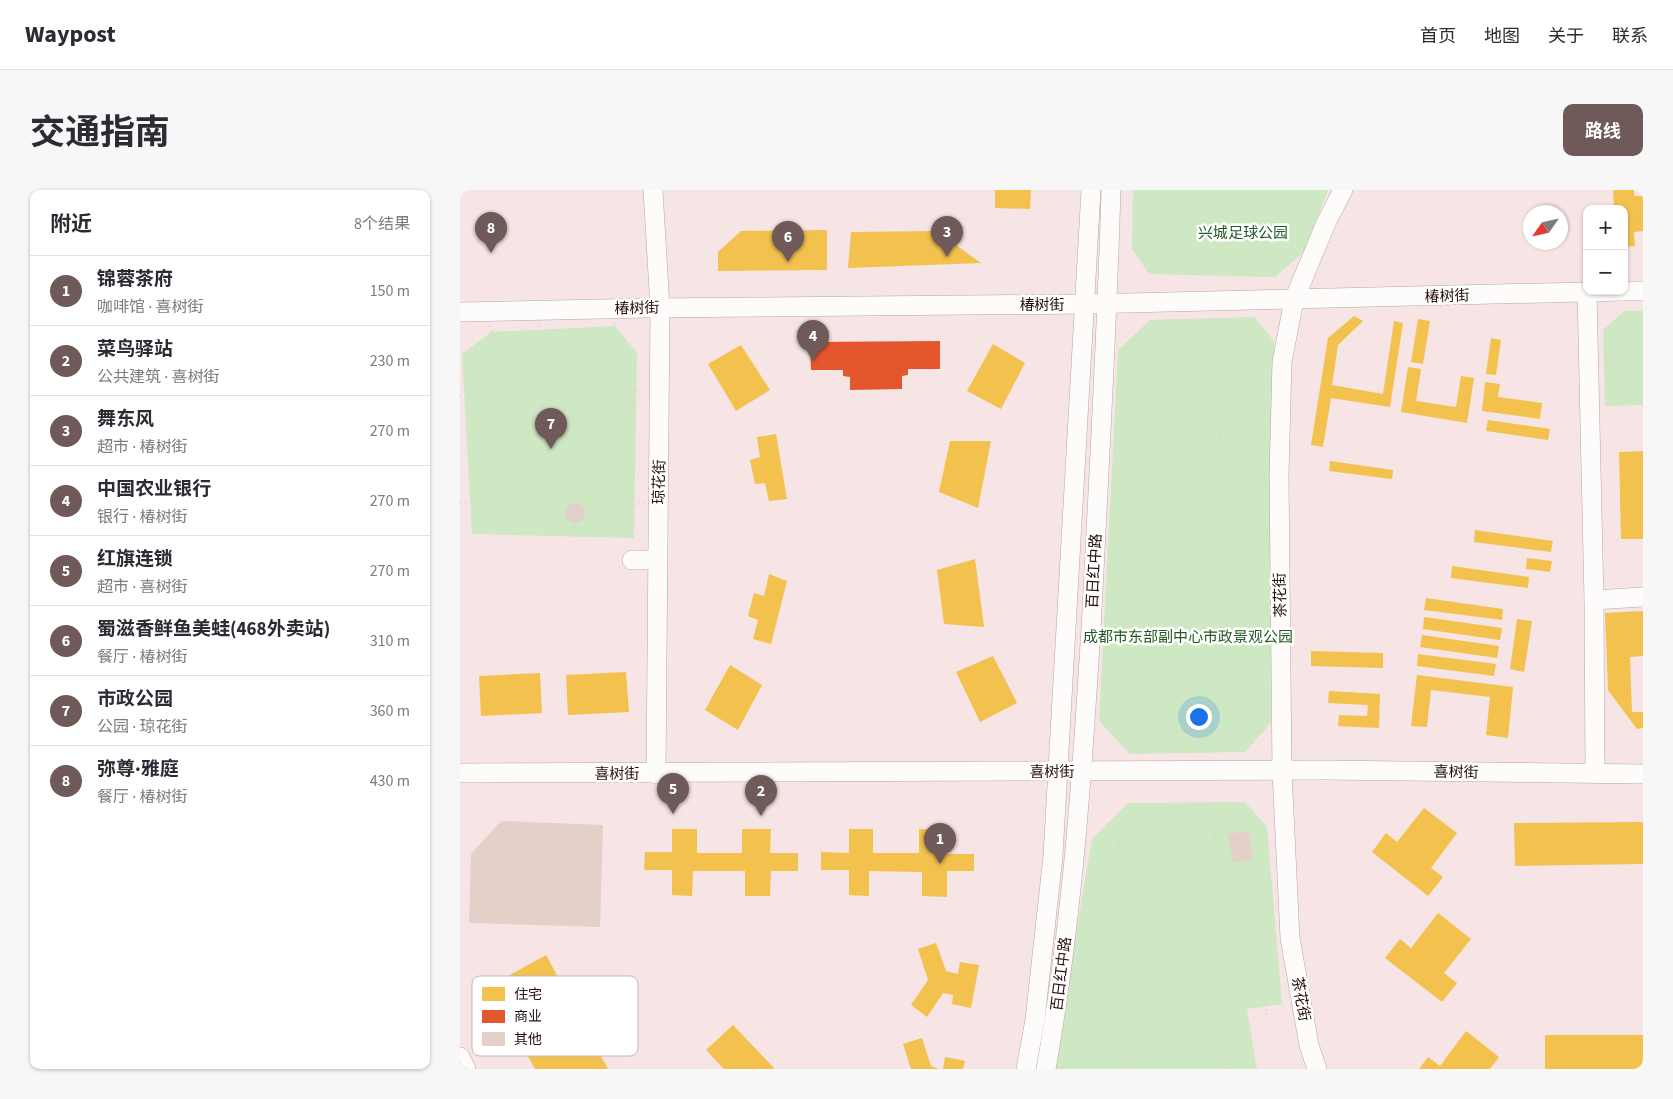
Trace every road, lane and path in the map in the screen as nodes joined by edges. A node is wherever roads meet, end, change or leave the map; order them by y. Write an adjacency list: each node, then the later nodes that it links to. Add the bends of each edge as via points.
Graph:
1 (653, 190): 12 (street, 琼花街)
2 (1091, 190): 10 (street, 百日红中路)
3 (1112, 190): 11 (street, 百日红中路)
4 (1343, 190): 9 (street, 茶花街)
5 (1628, 291): 6 (street, 椿树街)
6 (1643, 291)
7 (1583, 292): 9 (street, 椿树街)
8 (1586, 295): 48 (street)
9 (1294, 300): 11 (street, 椿树街); 61 (street, 茶花街, via 1282,362 1281,390)
10 (1086, 304): 11 (street, 椿树街); 12 (street, 椿树街); 62 (street, 百日红中路)
11 (1108, 304): 63 (street, 百日红中路)
12 (660, 308): 13 (street, 椿树街); 24 (street, 琼花街)
13 (614, 309): 14 (street, 椿树街); 23 (path, via 615,326)
14 (538, 310): 16 (street, 椿树街); 19 (path)
15 (460, 312): 16 (street, 椿树街)
16 (486, 312): 20 (path, via 491,332)
17 (1217, 318): 22 (path)
18 (1171, 319): 21 (path)
19 (539, 347): 20 (path, via 529,347); 23 (path, via 546,348 560,360)
20 (507, 357): 26 (path, via 494,377)
21 (1172, 360): 22 (path); 31 (path)
22 (1218, 360): 32 (path)
23 (567, 381): 27 (path)
24 (660, 390): 28 (path, via 610,396 587,407); 43 (street, 琼花街)
25 (460, 396): 29 (path, via 468,396)
26 (505, 400): 27 (path, via 516,410 524,412 536,410); 29 (path)
27 (551, 400): 30 (path)
28 (579, 416): 30 (path); 41 (path)
29 (485, 421): 40 (path)
30 (568, 422): 39 (path, via 554,436)
31 (1172, 424): 32 (path); 34 (path)
32 (1219, 424): 35 (path)
33 (1114, 435): 34 (path)
34 (1172, 435): 37 (path)
35 (1219, 436): 36 (path); 38 (path)
36 (1273, 436)
37 (1172, 446): 38 (path); 50 (path)
38 (1219, 446): 53 (path)
39 (548, 451): 40 (path); 41 (path)
40 (518, 453): 42 (path)
41 (572, 470): 42 (path, via 567,496 541,508 524,499); 43 (path, via 591,490 618,505)
42 (514, 480): 44 (path, via 485,502)
43 (658, 502): 46 (street, 琼花街)
44 (460, 503)
45 (632, 560): 46 (street)
46 (658, 560): 65 (street, 琼花街)
47 (1643, 597): 48 (street)
48 (1594, 600): 66 (street)
49 (1105, 611): 50 (path)
50 (1172, 611): 51 (path)
51 (1189, 611): 52 (path); 55 (path)
52 (1203, 611): 53 (path); 57 (path)
53 (1222, 611): 54 (path)
54 (1272, 611)
55 (1185, 731): 56 (path); 59 (path, via 1135,732)
56 (1198, 731): 57 (path); 60 (path)
57 (1210, 731): 58 (path)
58 (1264, 731)
59 (1121, 744)
60 (1199, 771): 61 (street, 喜树街); 63 (street, 喜树街)
61 (1282, 771): 66 (street, 喜树街); 90 (street, 茶花街, via 1290,938)
62 (1058, 772): 63 (street, 喜树街); 65 (street, 喜树街); 86 (street, 百日红中路, via 1053,856 1036,1010)
63 (1081, 772): 87 (street, 百日红中路, via 1058,1001)
64 (460, 773): 65 (street, 喜树街)
65 (656, 774)
66 (1595, 774): 67 (street, 喜树街)
67 (1643, 774)
68 (1179, 802): 72 (path)
69 (1214, 802): 74 (path)
70 (1237, 802): 74 (path)
71 (1107, 824): 75 (path)
72 (1178, 834): 73 (path); 75 (path, via 1151,826)
73 (1185, 839): 76 (path); 77 (path)
74 (1215, 842): 76 (path); 81 (path, via 1211,866 1234,967)
75 (1119, 844): 77 (path)
76 (1192, 846): 78 (path, via 1180,902)
77 (1135, 870): 78 (path)
78 (1161, 914): 80 (path)
79 (1072, 953): 80 (path)
80 (1093, 956): 84 (path, via 1111,984 1120,979 1136,1004 1108,1022)
81 (1236, 993): 82 (path, via 1263,990); 84 (path, via 1214,996 1172,1022 1178,1031); 89 (path)
82 (1267, 1016)
83 (460, 1057): 85 (street)
84 (1131, 1060): 88 (path)
85 (466, 1069)
86 (1026, 1069)
87 (1046, 1069)
88 (1137, 1069)
89 (1228, 1069)
90 (1317, 1069)

